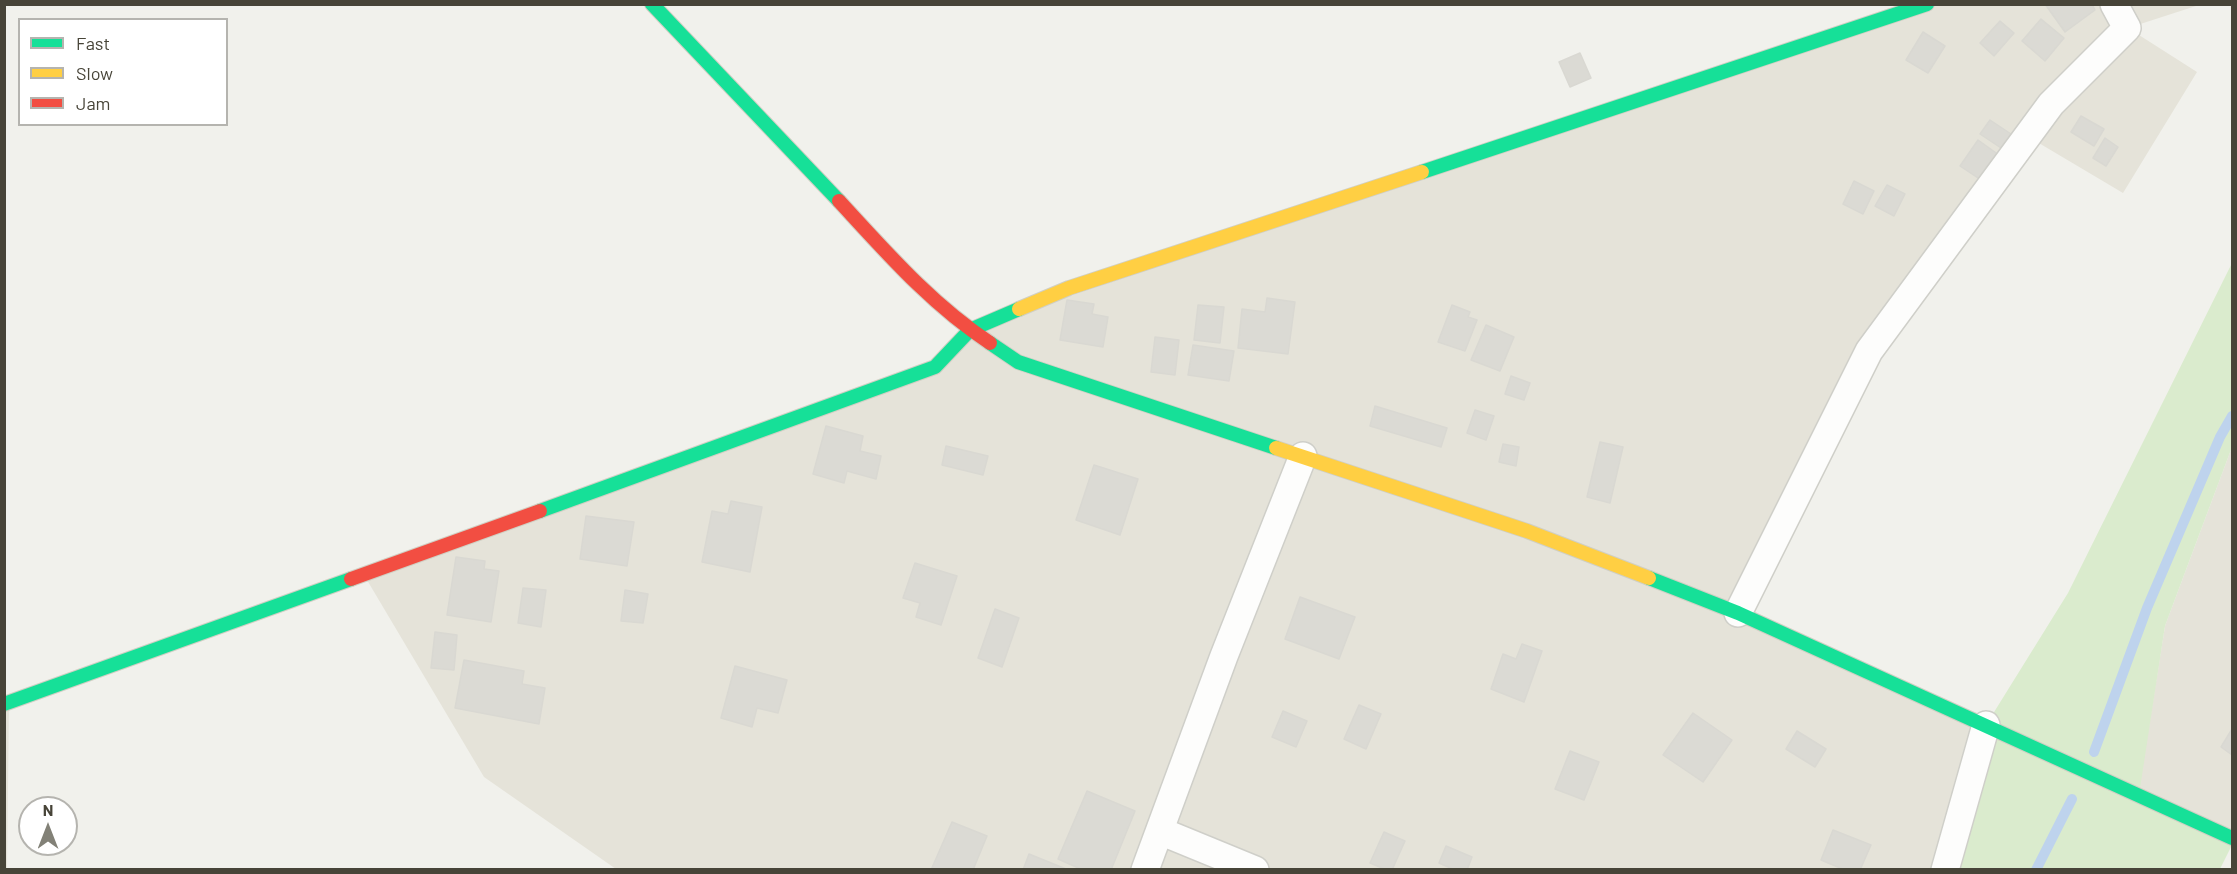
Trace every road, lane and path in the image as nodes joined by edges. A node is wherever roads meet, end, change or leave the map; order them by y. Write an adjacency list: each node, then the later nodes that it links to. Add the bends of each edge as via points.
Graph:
1 (652, 4): 4 (street, via 923,291)
2 (1927, 4): 4 (street, via 1069,288)
3 (2114, 4): 6 (street, via 2127,28 2050,104 1869,351)
4 (970, 330): 5 (street, via 1018,362); 7 (street, via 935,367)
5 (1303, 456): 6 (street, via 1527,531); 9 (street, via 1224,656)
6 (1738, 613): 8 (street)
7 (4, 704)
8 (1986, 725): 10 (street); 13 (street)
9 (1161, 831): 11 (street); 12 (street)
10 (2232, 838)
11 (1145, 870)
12 (1255, 870)
13 (1945, 870)

